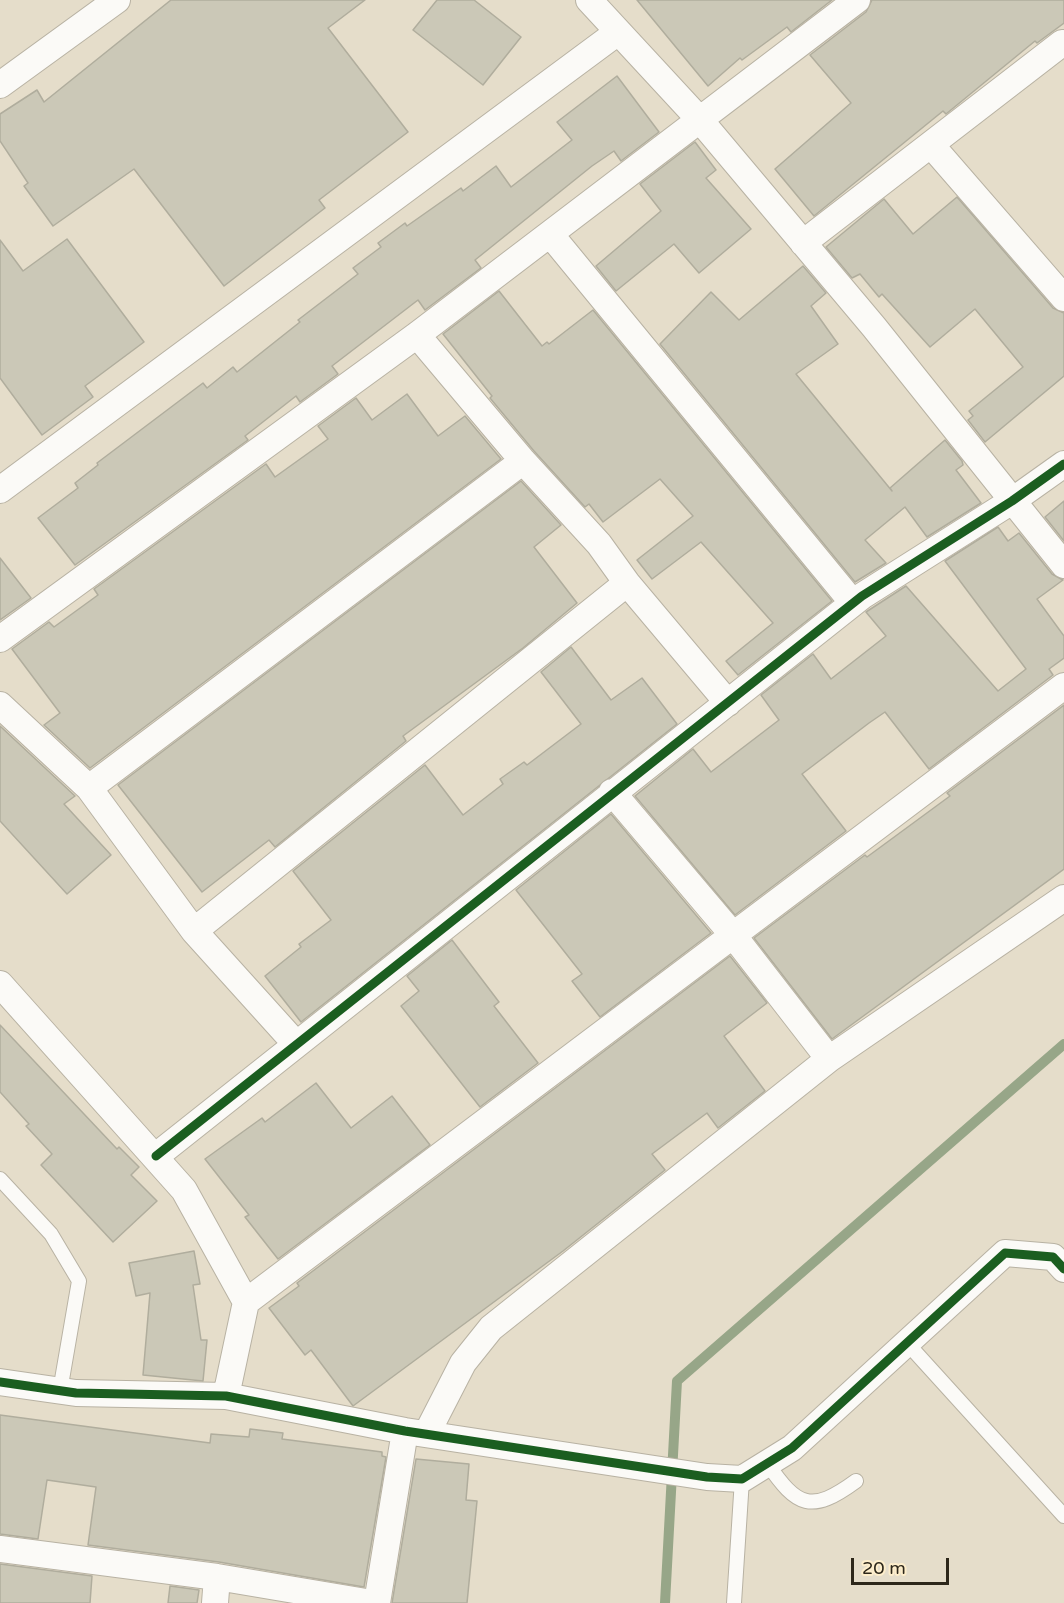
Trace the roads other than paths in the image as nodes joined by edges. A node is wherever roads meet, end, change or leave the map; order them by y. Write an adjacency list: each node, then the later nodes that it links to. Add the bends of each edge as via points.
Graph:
1 (117, 0): 6 (street)
2 (589, 0): 4 (street)
3 (857, 0): 7 (street)
4 (618, 32): 7 (street); 15 (street)
5 (1062, 43): 8 (street)
6 (0, 85)
7 (700, 120): 9 (street); 10 (street)
8 (932, 146): 10 (street); 11 (street)
9 (550, 234): 12 (street); 19 (street)
10 (803, 243): 16 (street)
11 (1064, 298)
12 (417, 335): 13 (street); 20 (street)
13 (523, 461): 18 (street, via 599,544); 24 (street)
14 (1064, 464): 16 (street)
15 (0, 490)
16 (1012, 501): 17 (street); 19 (street)
17 (1064, 566)
18 (627, 583): 22 (street); 27 (street)
19 (853, 603): 22 (street)
20 (0, 639)
21 (1064, 686): 28 (street)
22 (728, 703): 25 (street)
23 (0, 705): 24 (street)
24 (89, 788): 27 (street)
25 (612, 792): 28 (street); 30 (street)
26 (1064, 898): 31 (street)
27 (194, 931): 30 (street)
28 (733, 935): 31 (street); 35 (street)
29 (0, 984): 32 (street)
30 (296, 1044): 32 (street)
31 (829, 1059): 40 (street, via 491,1328)
32 (156, 1156): 35 (street, via 184,1190)
33 (0, 1179): 38 (lane, via 51,1233 79,1281)
34 (1060, 1258): 36 (street, via 1005,1253)
35 (246, 1302): 39 (street)
36 (907, 1343): 41 (street, via 792,1448); 44 (lane)
37 (0, 1382): 38 (street)
38 (60, 1391): 39 (street)
39 (226, 1396): 40 (street)
40 (416, 1432): 42 (street, via 707,1477); 49 (street)
41 (767, 1463): 42 (street); 43 (lane, via 788,1492 817,1503)
42 (742, 1479): 50 (lane)
43 (856, 1481)
44 (1064, 1516)
45 (0, 1549): 46 (street)
46 (217, 1577): 47 (street); 48 (street)
47 (214, 1603)
48 (372, 1603)
49 (377, 1603)
50 (734, 1603)

